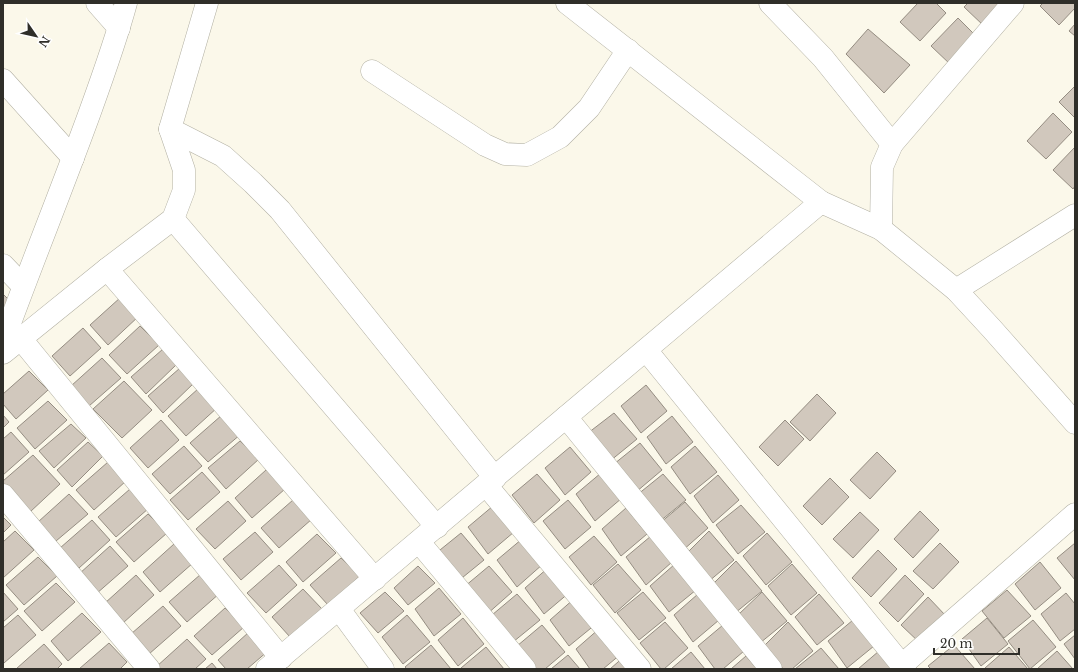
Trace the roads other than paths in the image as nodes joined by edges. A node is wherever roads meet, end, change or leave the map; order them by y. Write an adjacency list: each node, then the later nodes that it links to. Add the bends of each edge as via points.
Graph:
1 (96, 3): 7 (street)
2 (126, 3): 7 (street)
3 (207, 3): 11 (street)
4 (567, 3): 8 (street)
5 (770, 3): 12 (street, via 823,58)
6 (1013, 3): 12 (street)
7 (119, 28): 13 (street)
8 (628, 50): 9 (street, via 589,108 560,137 527,156 505,154 485,145); 14 (street)
9 (372, 71)
10 (3, 80): 13 (street)
11 (170, 129): 16 (street, via 184,170 184,190); 27 (street, via 223,156 280,210)
12 (892, 144): 17 (street, via 882,167)
13 (73, 158): 20 (street)
14 (821, 202): 17 (street); 23 (street)
15 (1075, 215): 21 (street)
16 (173, 219): 19 (street); 30 (street)
17 (881, 229): 21 (street)
18 (3, 265): 20 (street)
19 (107, 269): 22 (street); 32 (street)
20 (23, 286): 22 (street)
21 (956, 290): 26 (street)
22 (12, 340): 24 (street); 34 (street)
23 (646, 350): 25 (street); 35 (street)
24 (3, 353)
25 (566, 418): 27 (street); 40 (street)
26 (1075, 423)
27 (490, 481): 30 (street); 39 (street)
28 (3, 495): 36 (street)
29 (1075, 514): 35 (street)
30 (436, 527): 31 (street)
31 (419, 542): 32 (street); 38 (street)
32 (374, 579): 33 (street)
33 (339, 609): 34 (street); 37 (street)
34 (274, 663)
35 (904, 667)
36 (149, 669)
37 (383, 669)
38 (525, 669)
39 (640, 669)
40 (771, 669)

